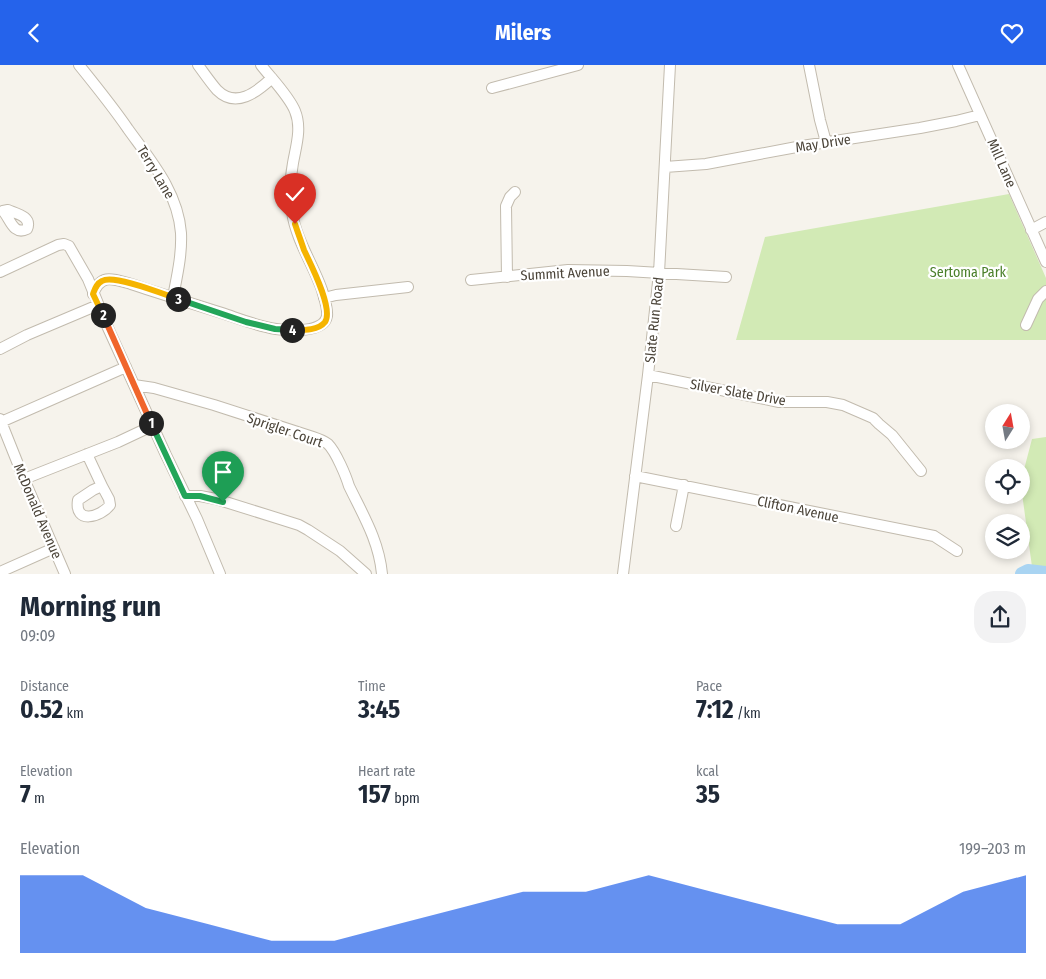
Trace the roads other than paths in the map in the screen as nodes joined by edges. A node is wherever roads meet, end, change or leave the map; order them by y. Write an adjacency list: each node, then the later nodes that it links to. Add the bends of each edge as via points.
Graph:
1 (79, 65): 25 (street, Terry Lane, via 144,149 172,195 181,233)
2 (198, 65): 8 (street, via 218,91 233,99 248,96)
3 (261, 65): 8 (street)
4 (578, 65): 9 (street)
5 (670, 65): 12 (street, Slate Run Road)
6 (809, 65): 11 (street)
7 (958, 65): 10 (street, Mill Lane)
8 (272, 78): 26 (street, via 298,119 290,188 292,212)
9 (492, 88)
10 (980, 115): 11 (street, May Drive); 15 (street, Mill Lane)
11 (826, 142): 12 (street, May Drive, via 706,164)
12 (665, 167): 18 (street, Slate Run Road)
13 (515, 191): 19 (street, via 506,206)
14 (1046, 222): 15 (street)
15 (1031, 229): 16 (street, Mill Lane)
16 (1046, 262)
17 (0, 272): 24 (street, via 64,244 69,246)
18 (659, 273): 19 (street, Summit Avenue, via 568,270); 20 (street, Summit Avenue); 31 (street, Slate Run Road)
19 (507, 277): 21 (street, Summit Avenue)
20 (726, 277)
21 (471, 281)
22 (408, 287): 26 (street)
23 (1046, 291): 28 (street, via 1038,299)
24 (93, 294): 25 (street, via 100,282 112,279); 27 (street)
25 (173, 297): 26 (street, via 246,322 275,329 301,330 315,328 325,322)
26 (324, 298)
27 (98, 305): 29 (street); 30 (street)
28 (1026, 325)
29 (0, 349)
30 (126, 367): 32 (street); 33 (street)
31 (648, 375): 36 (street, Silver Slate Drive, via 780,402 818,401 843,405 880,424); 37 (street, Slate Run Road)
32 (134, 385): 34 (street); 49 (street, Sprigler Court, via 214,405 327,443 376,542)
33 (0, 421): 38 (street, McDonald Avenue)
34 (152, 426): 35 (street); 41 (street)
35 (87, 454): 38 (street); 40 (street)
36 (921, 471)
37 (635, 476): 39 (street, Clifton Avenue); 50 (street, Slate Run Road)
38 (24, 479): 43 (street, McDonald Avenue)
39 (684, 485): 42 (street); 44 (street, Clifton Avenue, via 934,536)
40 (102, 486)
41 (185, 496): 47 (street); 48 (street, via 216,499 299,525 332,546)
42 (676, 526)
43 (54, 548): 45 (street); 46 (street, McDonald Avenue)
44 (957, 551)
45 (0, 572)
46 (65, 574)
47 (220, 574)
48 (366, 574)
49 (382, 574)
50 (623, 574)

